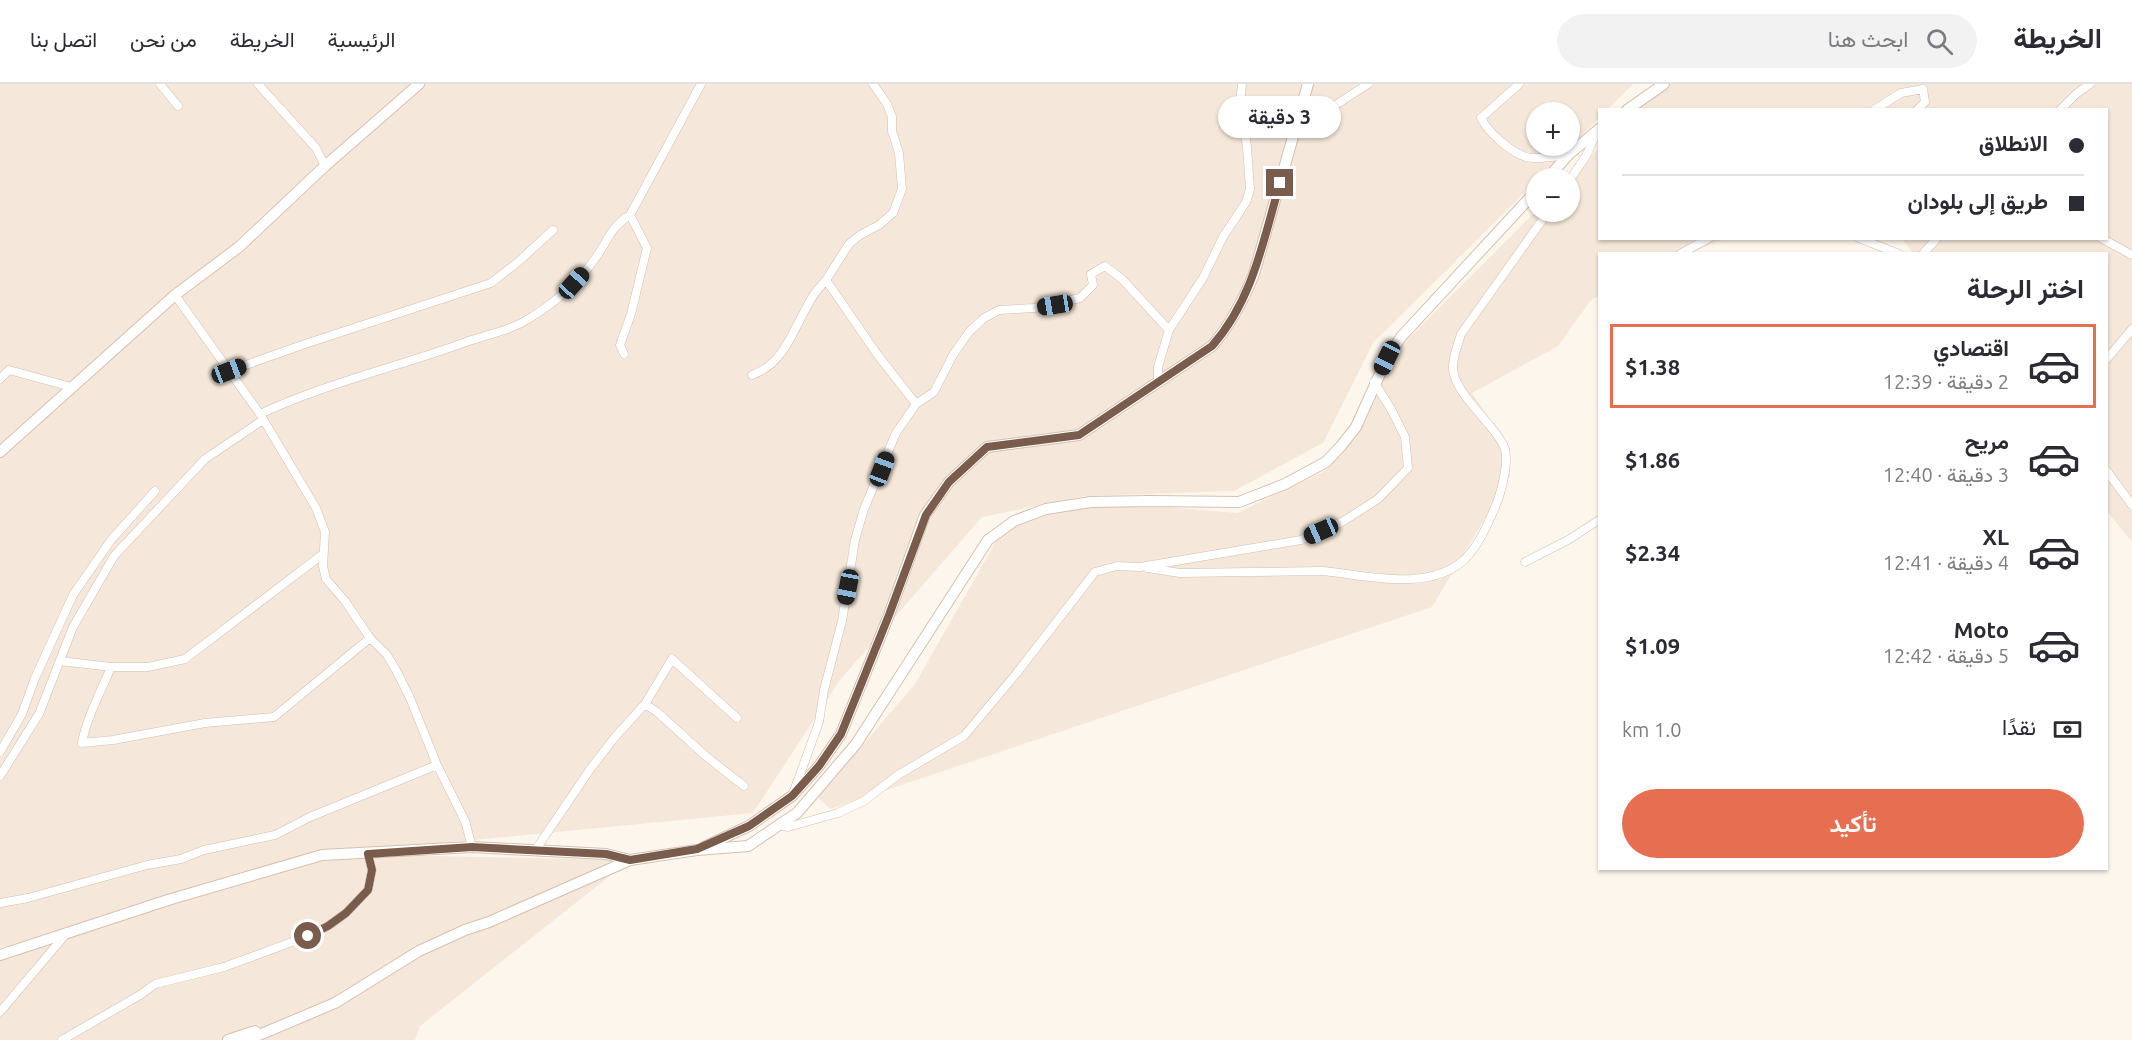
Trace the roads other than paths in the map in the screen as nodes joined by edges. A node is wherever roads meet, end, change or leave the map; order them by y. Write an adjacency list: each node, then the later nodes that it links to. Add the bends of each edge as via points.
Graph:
1 (160, 84): 12 (street)
2 (258, 84): 22 (street, via 316,148)
3 (418, 84): 22 (main road)
4 (701, 84): 26 (street)
5 (873, 84): 37 (street, via 892,117 902,189 893,213 849,244)
6 (1242, 84): 40 (street, via 1240,103 1250,189 1203,278)
7 (1308, 84): 17 (main road)
8 (1368, 84): 17 (street, via 1311,121)
9 (1519, 84): 20 (street, via 1481,118 1502,142 1527,157)
10 (1664, 84): 13 (main road)
11 (2090, 84): 16 (street)
12 (178, 106)
13 (1630, 108)
14 (1877, 108): 15 (street, via 1901,93 1923,89 1925,102)
15 (1919, 108)
16 (2062, 108)
17 (1297, 118): 46 (main road, via 1244,300 1228,329 1212,346)
18 (1598, 130): 19 (main road); 24 (street)
19 (1580, 146)
20 (1548, 156)
21 (1568, 156): 23 (main road)
22 (325, 166): 38 (main road, via 239,246)
23 (1557, 168)
24 (1578, 168)
25 (1526, 202): 47 (main road, via 1401,337)
26 (630, 215): 41 (street, via 647,248 620,345); 50 (street, via 617,223 595,260 574,283 528,319 495,335 299,396)
27 (1541, 222): 58 (street, via 1461,334 1455,355 1456,383 1505,449 1496,506 1464,559 1445,571 1404,580 1323,571 1180,573)
28 (553, 230): 43 (street, via 491,283)
29 (1705, 240): 33 (street)
30 (1863, 240): 34 (street)
31 (1935, 240): 35 (street)
32 (2105, 240): 36 (street)
33 (1684, 252)
34 (1894, 252)
35 (1925, 252)
36 (2132, 255)
37 (826, 280): 44 (street, via 781,355 764,371); 49 (street)
38 (175, 295): 43 (street); 48 (main road)
39 (2132, 329): 42 (street)
40 (1169, 330): 46 (street, via 1158,367); 49 (street, via 1105,266 1090,274 1093,285 1080,298 1034,308 999,310 984,318 953,355 934,392)
41 (624, 354)
42 (2108, 358)
43 (229, 371): 50 (street)
44 (752, 375)
45 (0, 380): 48 (street, via 9,370)
46 (1158, 382): 68 (main road, via 1079,435 987,447 949,482 926,515 841,734)
47 (1374, 382): 58 (street, via 1405,437 1408,468 1378,499 1342,522 1301,540); 69 (main road, via 1356,427 1341,446 1326,462 1285,484 1239,502 1091,502 1046,509 1014,521 988,540 856,744 797,813)
48 (71, 387): 51 (main road)
49 (915, 404): 68 (street, via 896,433 864,509 819,722)
50 (261, 417): 56 (street, via 316,508 325,532); 60 (street, via 205,459 114,556 73,627)
51 (0, 452)
52 (2108, 473): 54 (street)
53 (155, 491): 64 (street, via 111,540 73,595 22,714)
54 (2132, 505)
55 (1598, 520): 57 (street)
56 (323, 554): 59 (street, via 326,579); 61 (street, via 185,659 148,667)
57 (1525, 562)
58 (1140, 567): 69 (street, via 1117,566 1095,572 964,736 898,775 864,801 838,813 788,827)
59 (370, 638): 61 (street, via 274,717 205,723 82,743 85,725); 65 (street, via 396,670)
60 (60, 661): 61 (street); 66 (street, via 39,714)
61 (111, 667)
62 (645, 704): 63 (street, via 672,659); 67 (street); 71 (street, via 597,760)
63 (736, 718)
64 (0, 752)
65 (437, 765): 70 (street, via 465,821); 75 (street, via 275,835)
66 (0, 776)
67 (744, 786)
68 (792, 796): 72 (main road, via 749,826)
69 (779, 825): 72 (main road, via 748,846)
70 (472, 847): 71 (main road); 73 (main road)
71 (536, 849): 74 (main road, via 606,854)
72 (697, 849): 74 (main road)
73 (368, 854): 76 (main road, via 322,855); 80 (street, via 372,870 368,890 328,926 224,967 155,984)
74 (630, 860): 79 (main road, via 419,951 335,1002)
75 (0, 903)
76 (66, 934): 77 (main road); 78 (street)
77 (0, 955)
78 (0, 1012)
79 (290, 1022): 81 (main road); 82 (main road)
80 (62, 1040)
81 (228, 1040)
82 (247, 1040)

